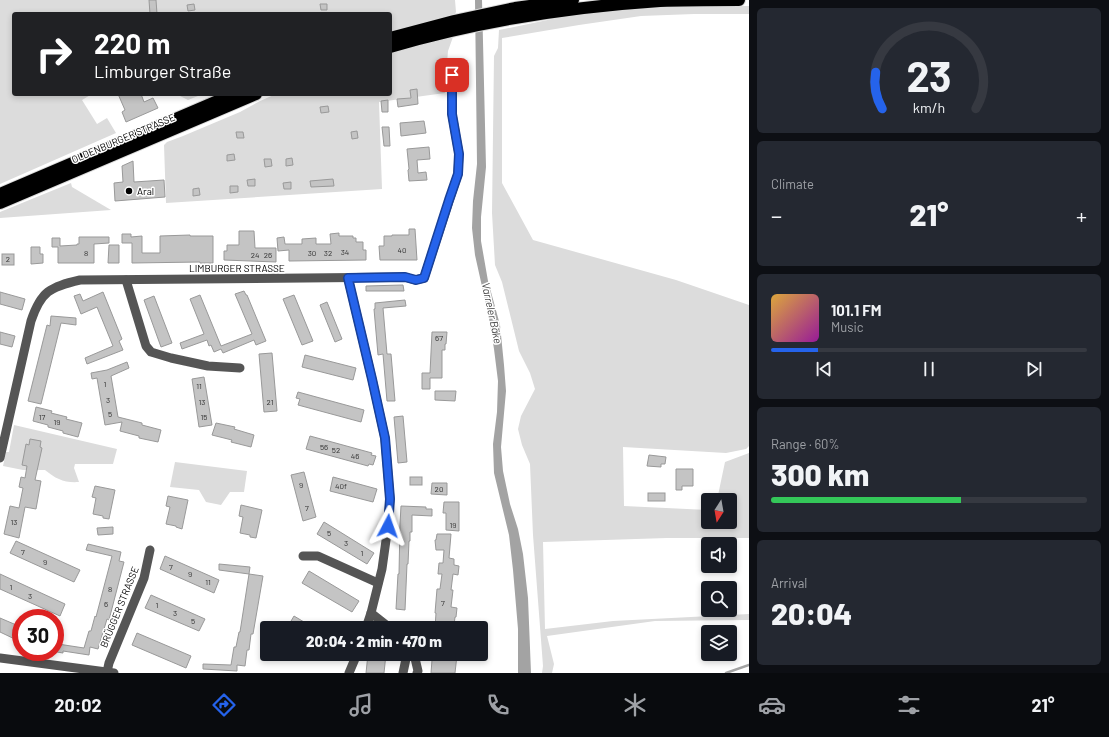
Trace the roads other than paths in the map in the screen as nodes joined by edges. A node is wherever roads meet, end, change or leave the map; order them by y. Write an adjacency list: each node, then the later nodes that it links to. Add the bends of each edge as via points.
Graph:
1 (572, 0): 3 (highway, via 538,4)
2 (739, 0): 3 (highway, via 662,1 594,6 520,17)
3 (496, 17): 4 (highway)
4 (454, 26): 5 (highway); 6 (highway)
5 (392, 38)
6 (392, 46)
7 (451, 69): 12 (street, LIMBURGER STRASSE, via 452,114 459,154 458,174 424,278)
8 (229, 96): 10 (highway, OLDENBURGER STRASSE)
9 (251, 96): 11 (highway, OLDENBURGER STRASSE)
10 (0, 194)
11 (0, 203)
12 (348, 278): 13 (street, LIMBURGER STRASSE); 18 (street, via 385,438 390,499)
13 (126, 280): 14 (street, via 146,346 151,352 208,366); 15 (street, LIMBURGER STRASSE, via 80,280 52,289 42,298 31,321)
14 (240, 368)
15 (0, 458)
16 (150, 550): 26 (street, BRÜGGER STRASSE, via 144,578 109,663)
17 (303, 556): 18 (street, via 318,556)
18 (378, 583): 19 (street)
19 (371, 613): 20 (street); 21 (street)
20 (368, 621)
21 (381, 621)
22 (0, 658): 26 (street)
23 (354, 661): 27 (street)
24 (405, 661): 28 (street)
25 (415, 661): 29 (street)
26 (110, 673)
27 (349, 673)
28 (404, 673)
29 (418, 673)

